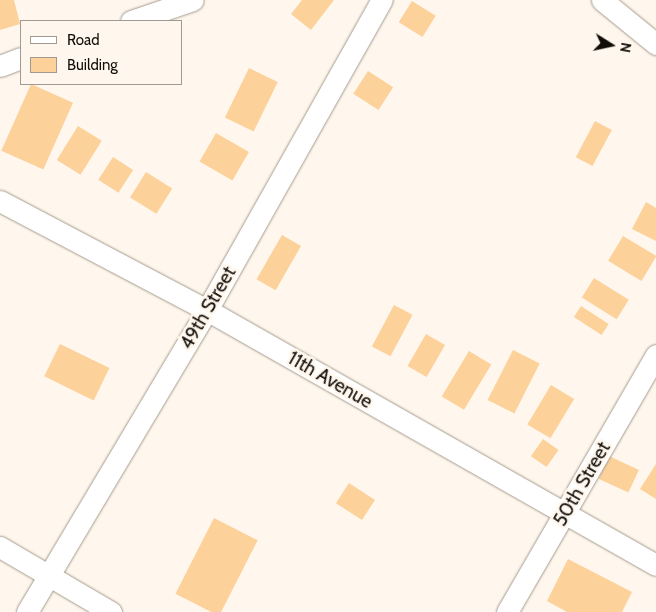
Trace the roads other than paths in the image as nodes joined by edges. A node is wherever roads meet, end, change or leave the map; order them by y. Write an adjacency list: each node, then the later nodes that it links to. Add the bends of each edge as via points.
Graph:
1 (193, 0): 4 (street)
2 (382, 0): 9 (street, 49th Street)
3 (602, 0): 5 (street)
4 (134, 20)
5 (656, 44)
6 (20, 58): 7 (street)
7 (0, 66)
8 (0, 201): 9 (street, 11th Avenue)
9 (207, 310): 11 (street, 11th Avenue); 14 (street, 49th Street)
10 (656, 354): 11 (street, 50th Street)
11 (565, 514): 13 (street, 11th Avenue); 17 (street, 50th Street)
12 (0, 547): 14 (street)
13 (656, 565)
14 (50, 576): 15 (street, 49th Street); 16 (street)
15 (27, 612)
16 (111, 612)
17 (507, 612)

